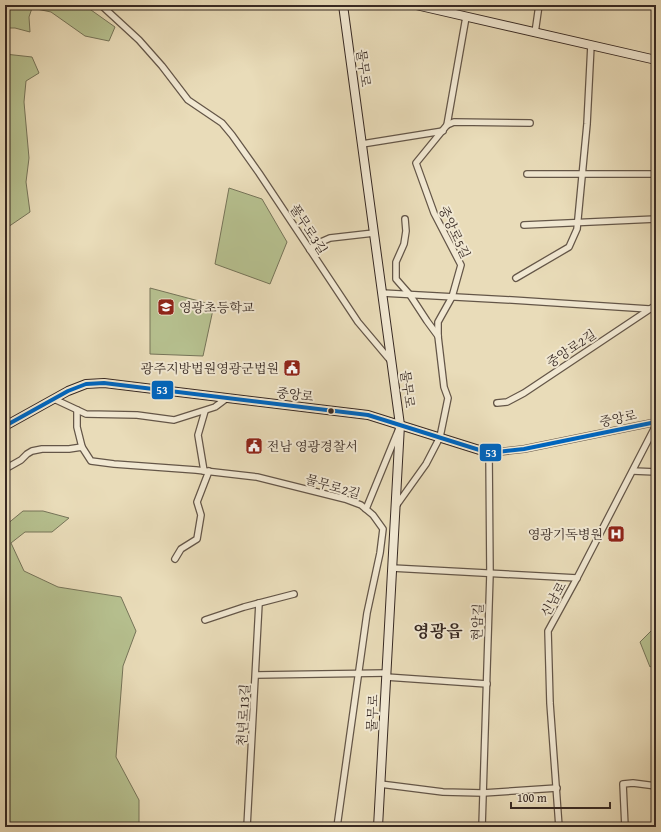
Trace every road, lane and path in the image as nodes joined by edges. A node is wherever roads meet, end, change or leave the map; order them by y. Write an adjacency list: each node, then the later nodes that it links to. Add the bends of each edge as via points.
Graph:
1 (101, 5): 21 (street, 풀무로3길, via 139,40 188,100 222,123)
2 (343, 5): 12 (main road, 물무로)
3 (416, 5): 5 (main road)
4 (539, 5): 6 (street)
5 (466, 17): 6 (main road); 10 (street)
6 (535, 33): 7 (main road)
7 (591, 46): 8 (main road); 14 (street)
8 (656, 60)
9 (530, 123): 10 (street, via 454,122)
10 (447, 125): 11 (street, 중앙로5길)
11 (443, 131): 12 (street); 25 (street, 중앙로5길, via 416,163 434,213 461,265)
12 (362, 144): 20 (main road, 물무로)
13 (527, 174): 14 (street)
14 (582, 174): 15 (street); 18 (street)
15 (656, 174)
16 (405, 219): 24 (street, via 406,231 404,244 396,262 396,279)
17 (656, 219): 18 (street)
18 (578, 223): 19 (street); 22 (street, via 578,229 568,247)
19 (524, 225)
20 (374, 233): 21 (street, via 330,238 314,245); 23 (main road, 물무로)
21 (310, 250): 29 (street, 풀무로3길, via 358,322)
22 (516, 278)
23 (382, 294): 24 (street); 29 (main road, 물무로)
24 (410, 295): 25 (street); 28 (street)
25 (452, 297): 27 (street); 28 (street, 중앙로5길, via 438,322)
26 (656, 305): 27 (street, 중앙로2길)
27 (649, 309): 32 (street, 중앙로2길, via 524,393)
28 (438, 336): 39 (street, 중앙로5길, via 444,387 448,398)
29 (392, 362): 36 (main road, 물무로)
30 (227, 398): 31 (main road, 중앙로, via 104,383 86,384); 34 (street, via 215,407); 36 (main road, 중앙로, via 368,415)
31 (54, 399): 33 (street); 38 (main road, 중앙로)
32 (497, 404)
33 (77, 410): 34 (street, via 86,414 137,414 174,420); 40 (street, via 77,427)
34 (205, 410): 43 (street, via 198,435)
35 (656, 422): 41 (street, 중앙로, via 524,449)
36 (400, 425): 39 (main road, 중앙로); 46 (main road, 물무로); 47 (street)
37 (656, 425): 44 (street, 신남로)
38 (5, 426)
39 (440, 437): 41 (main road, 중앙로); 46 (street, 중앙로5길, via 426,464)
40 (82, 447): 42 (street, via 32,451); 43 (street, 물무로2길, via 92,461)
41 (489, 453): 50 (street, 현암길)
42 (5, 469)
43 (206, 471): 47 (street, 물무로2길, via 257,477 345,499); 48 (street, via 197,502 201,515 197,540 181,549)
44 (632, 471): 45 (street); 51 (street, 신남로)
45 (656, 472)
46 (396, 506): 49 (main road, 물무로)
47 (366, 509): 55 (street, 물무로2길, via 383,529)
48 (175, 559)
49 (392, 568): 50 (street); 57 (main road, 물무로)
50 (490, 574): 51 (street); 58 (street, 현암길)
51 (577, 578): 61 (street, 신남로, via 548,631 550,703)
52 (294, 594): 53 (street)
53 (259, 603): 54 (street); 56 (street, 천년로13길)
54 (205, 620)
55 (359, 673): 56 (street); 57 (street); 64 (street, 물무로2길)
56 (256, 675): 63 (street, 천년로13길)
57 (386, 675): 58 (street); 59 (main road, 물무로)
58 (487, 684): 62 (street, 현암길)
59 (380, 784): 62 (street, via 443,792); 65 (main road, 물무로)
60 (656, 786): 68 (street, via 633,782 624,784)
61 (557, 788): 62 (street); 67 (street, 신남로)
62 (483, 793): 66 (street, 현암길)
63 (247, 827)
64 (337, 827)
65 (378, 827)
66 (482, 827)
67 (559, 827)
68 (625, 827)

